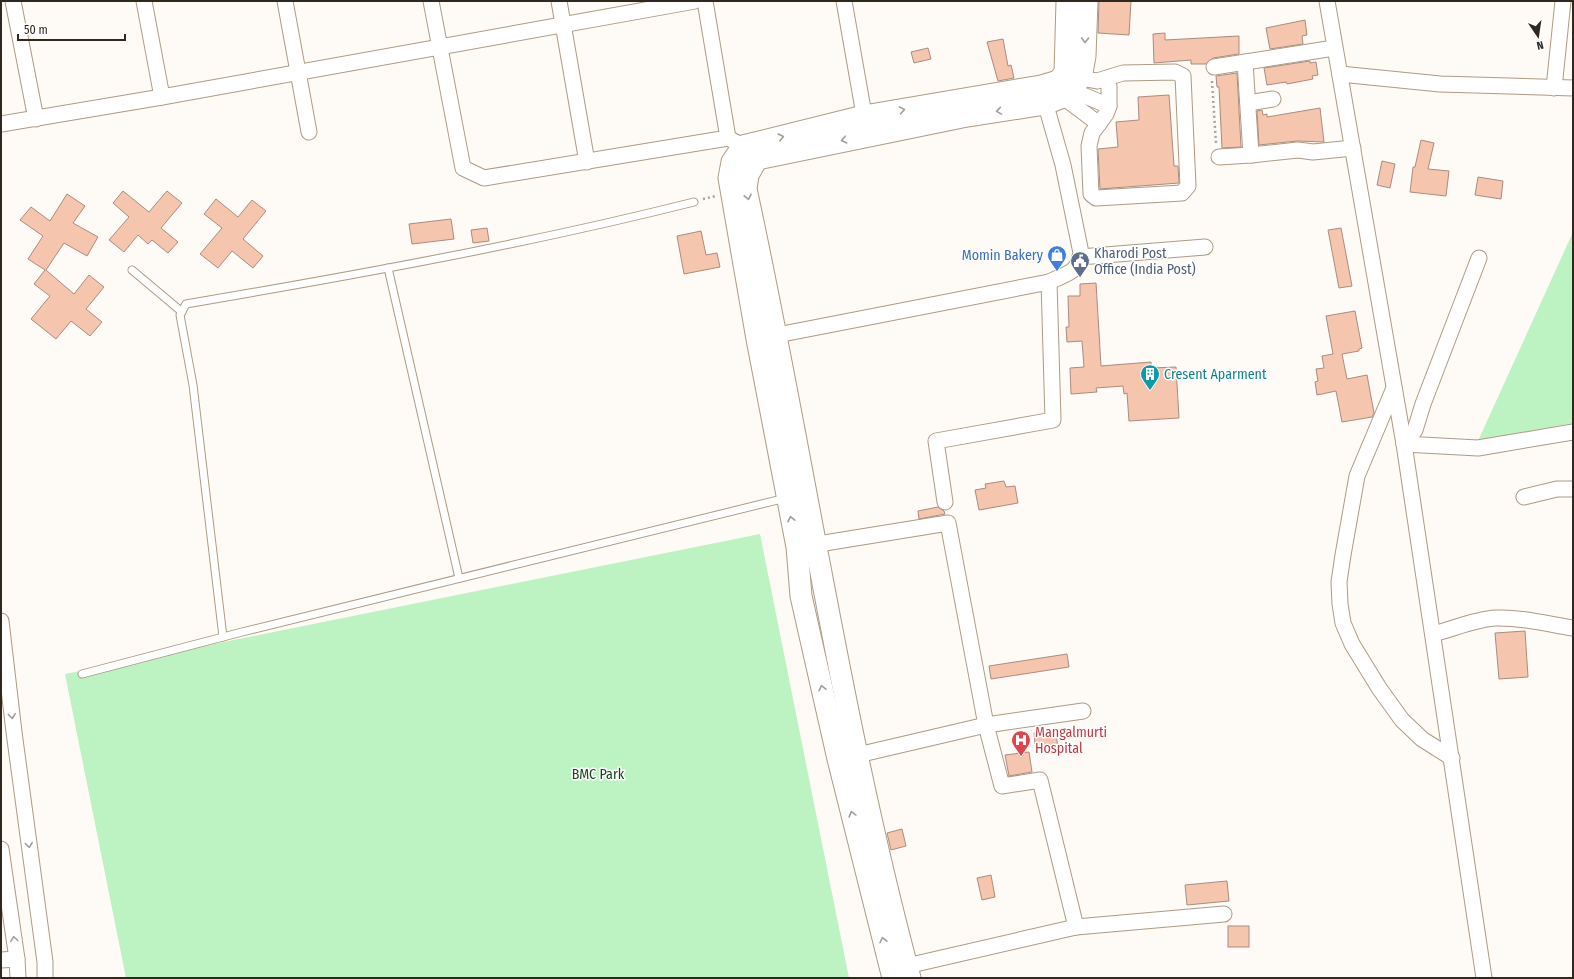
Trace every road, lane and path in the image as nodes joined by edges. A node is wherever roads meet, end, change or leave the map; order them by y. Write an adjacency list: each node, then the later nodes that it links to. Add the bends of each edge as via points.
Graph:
1 (13, 1): 28 (street)
2 (144, 1): 24 (street)
3 (284, 1): 18 (street)
4 (431, 1): 14 (street)
5 (559, 1): 13 (street)
6 (695, 1): 13 (street)
7 (705, 1): 33 (street)
8 (844, 1): 31 (street)
9 (1067, 1): 23 (street, via 1065,73 1058,82)
10 (1087, 1): 23 (street, one-way to 23, via 1085,56)
11 (1327, 1): 15 (street)
12 (1563, 1): 21 (street)
13 (563, 25): 14 (street); 37 (street)
14 (439, 47): 18 (street); 37 (street, via 463,168 484,178)
15 (1334, 48): 16 (street); 19 (street)
16 (1245, 62): 17 (street); 26 (street)
17 (1214, 67): 36 (path, via 1211,72 1216,155)
18 (298, 73): 24 (street); 32 (street)
19 (1340, 74): 21 (street, via 1440,84); 34 (street)
20 (1109, 86): 27 (street)
21 (1554, 88): 22 (street)
22 (1573, 88)
23 (1060, 91): 27 (street); 30 (street); 30 (street, via 1123,73 1175,72 1183,76 1188,186 1182,192 1096,198 1091,194 1089,146 1092,133); 31 (street, via 962,117); 42 (street, via 1063,165)
24 (162, 97): 28 (street)
25 (1273, 99): 26 (street)
26 (1248, 103): 35 (street)
27 (1109, 106): 30 (street)
28 (36, 119): 29 (street)
29 (1, 124)
30 (1099, 124)
31 (866, 126): 33 (street)
32 (309, 132)
33 (742, 148): 37 (street); 38 (street, via 732,162 729,178); 40 (street, one-way to 40, via 748,175)
34 (1353, 148): 35 (street); 52 (street)
35 (1251, 155): 36 (street)
36 (1219, 157)
37 (587, 162)
38 (732, 192): 39 (path); 40 (street)
39 (694, 202): 44 (lane, via 492,248)
40 (746, 224): 47 (street); 48 (street)
41 (1205, 247): 42 (street)
42 (1080, 257): 46 (street, via 1080,263 1073,270)
43 (1479, 258): 54 (street, via 1414,430)
44 (388, 268): 49 (lane, via 186,304); 60 (lane)
45 (132, 270): 49 (lane)
46 (1049, 282): 50 (street, via 937,302); 58 (street, via 1053,420 936,441)
47 (771, 301): 48 (street); 50 (street)
48 (751, 305): 51 (street)
49 (182, 312): 64 (lane, via 180,315 193,385)
50 (777, 336): 51 (street); 56 (street)
51 (757, 339): 56 (street)
52 (1394, 388): 54 (street); 70 (street, via 1357,476 1339,582 1340,604 1343,623 1352,644 1402,720 1422,739)
53 (1573, 432): 54 (street, via 1478,448)
54 (1404, 444): 63 (street)
55 (1573, 489): 57 (street, via 1557,489)
56 (797, 496): 59 (street); 60 (lane)
57 (1524, 497)
58 (945, 502)
59 (806, 546): 68 (street, via 948,523); 69 (street)
60 (459, 578): 64 (lane)
61 (1, 621): 66 (street)
62 (1573, 628): 63 (street, via 1496,618)
63 (1433, 634): 70 (street)
64 (223, 637): 65 (lane)
65 (82, 674)
66 (5, 694): 78 (street, one-way to 78)
67 (1083, 711): 68 (street)
68 (986, 725): 69 (street); 73 (street, via 1002,786 1040,780)
69 (847, 757): 76 (street)
70 (1452, 758): 79 (street)
71 (1, 849): 74 (street, one-way to 71)
72 (1224, 914): 73 (street)
73 (1076, 927): 76 (street)
74 (17, 959): 75 (street); 77 (street)
75 (1, 960)
76 (900, 973)
77 (18, 978)
78 (46, 978)
79 (1484, 978)

